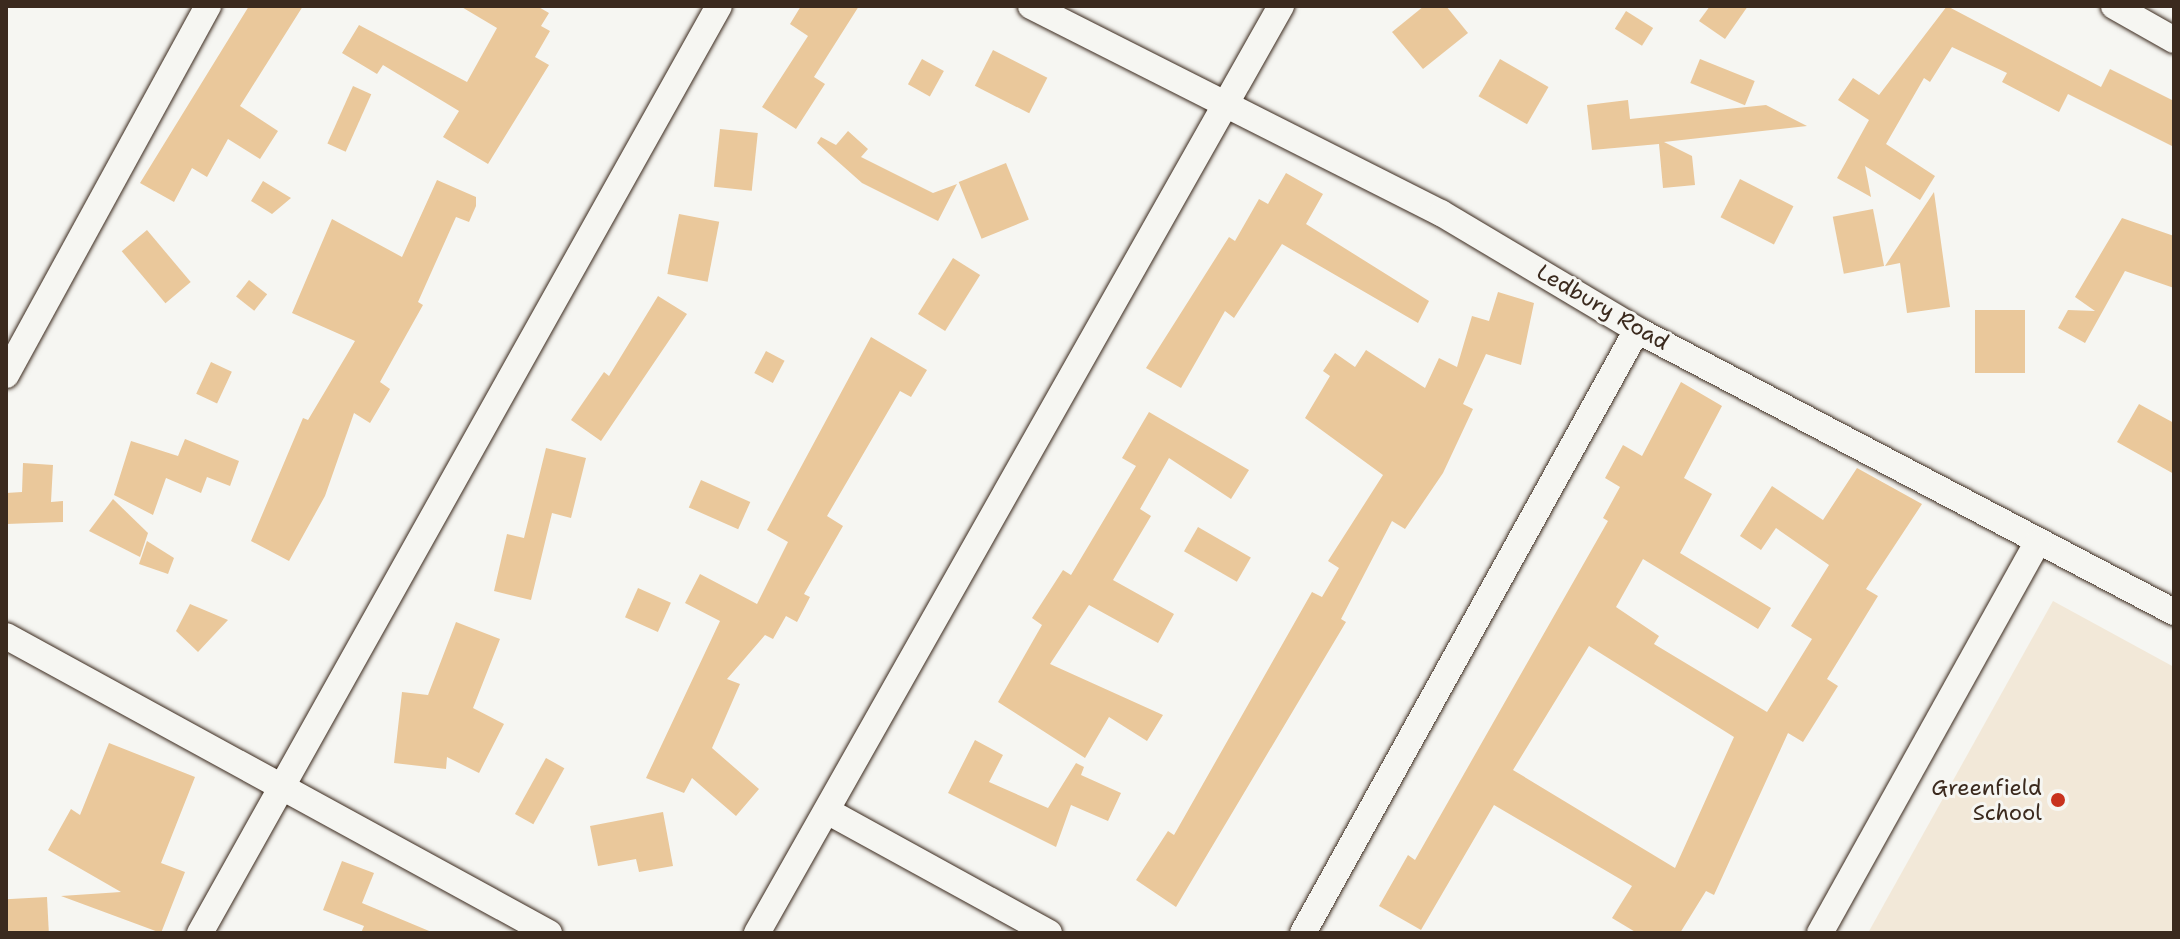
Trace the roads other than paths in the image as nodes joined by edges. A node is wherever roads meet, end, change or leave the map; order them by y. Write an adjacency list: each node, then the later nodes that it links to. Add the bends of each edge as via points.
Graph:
1 (208, 6): 9 (street)
2 (719, 6): 13 (street)
3 (1031, 6): 7 (street, Ledbury Road)
4 (1281, 6): 7 (street)
5 (2114, 6): 6 (street)
6 (2174, 40)
7 (1226, 102): 8 (street, Ledbury Road, via 1441,213); 14 (street)
8 (1637, 330): 10 (street, Ledbury Road); 19 (street)
9 (6, 375)
10 (2037, 543): 11 (street, Ledbury Road); 20 (street)
11 (2174, 612)
12 (6, 636): 13 (street)
13 (280, 786): 15 (street); 16 (street)
14 (829, 812): 17 (street); 18 (street)
15 (200, 933)
16 (549, 933)
17 (757, 933)
18 (1049, 933)
19 (1303, 933)
20 (1820, 933)

